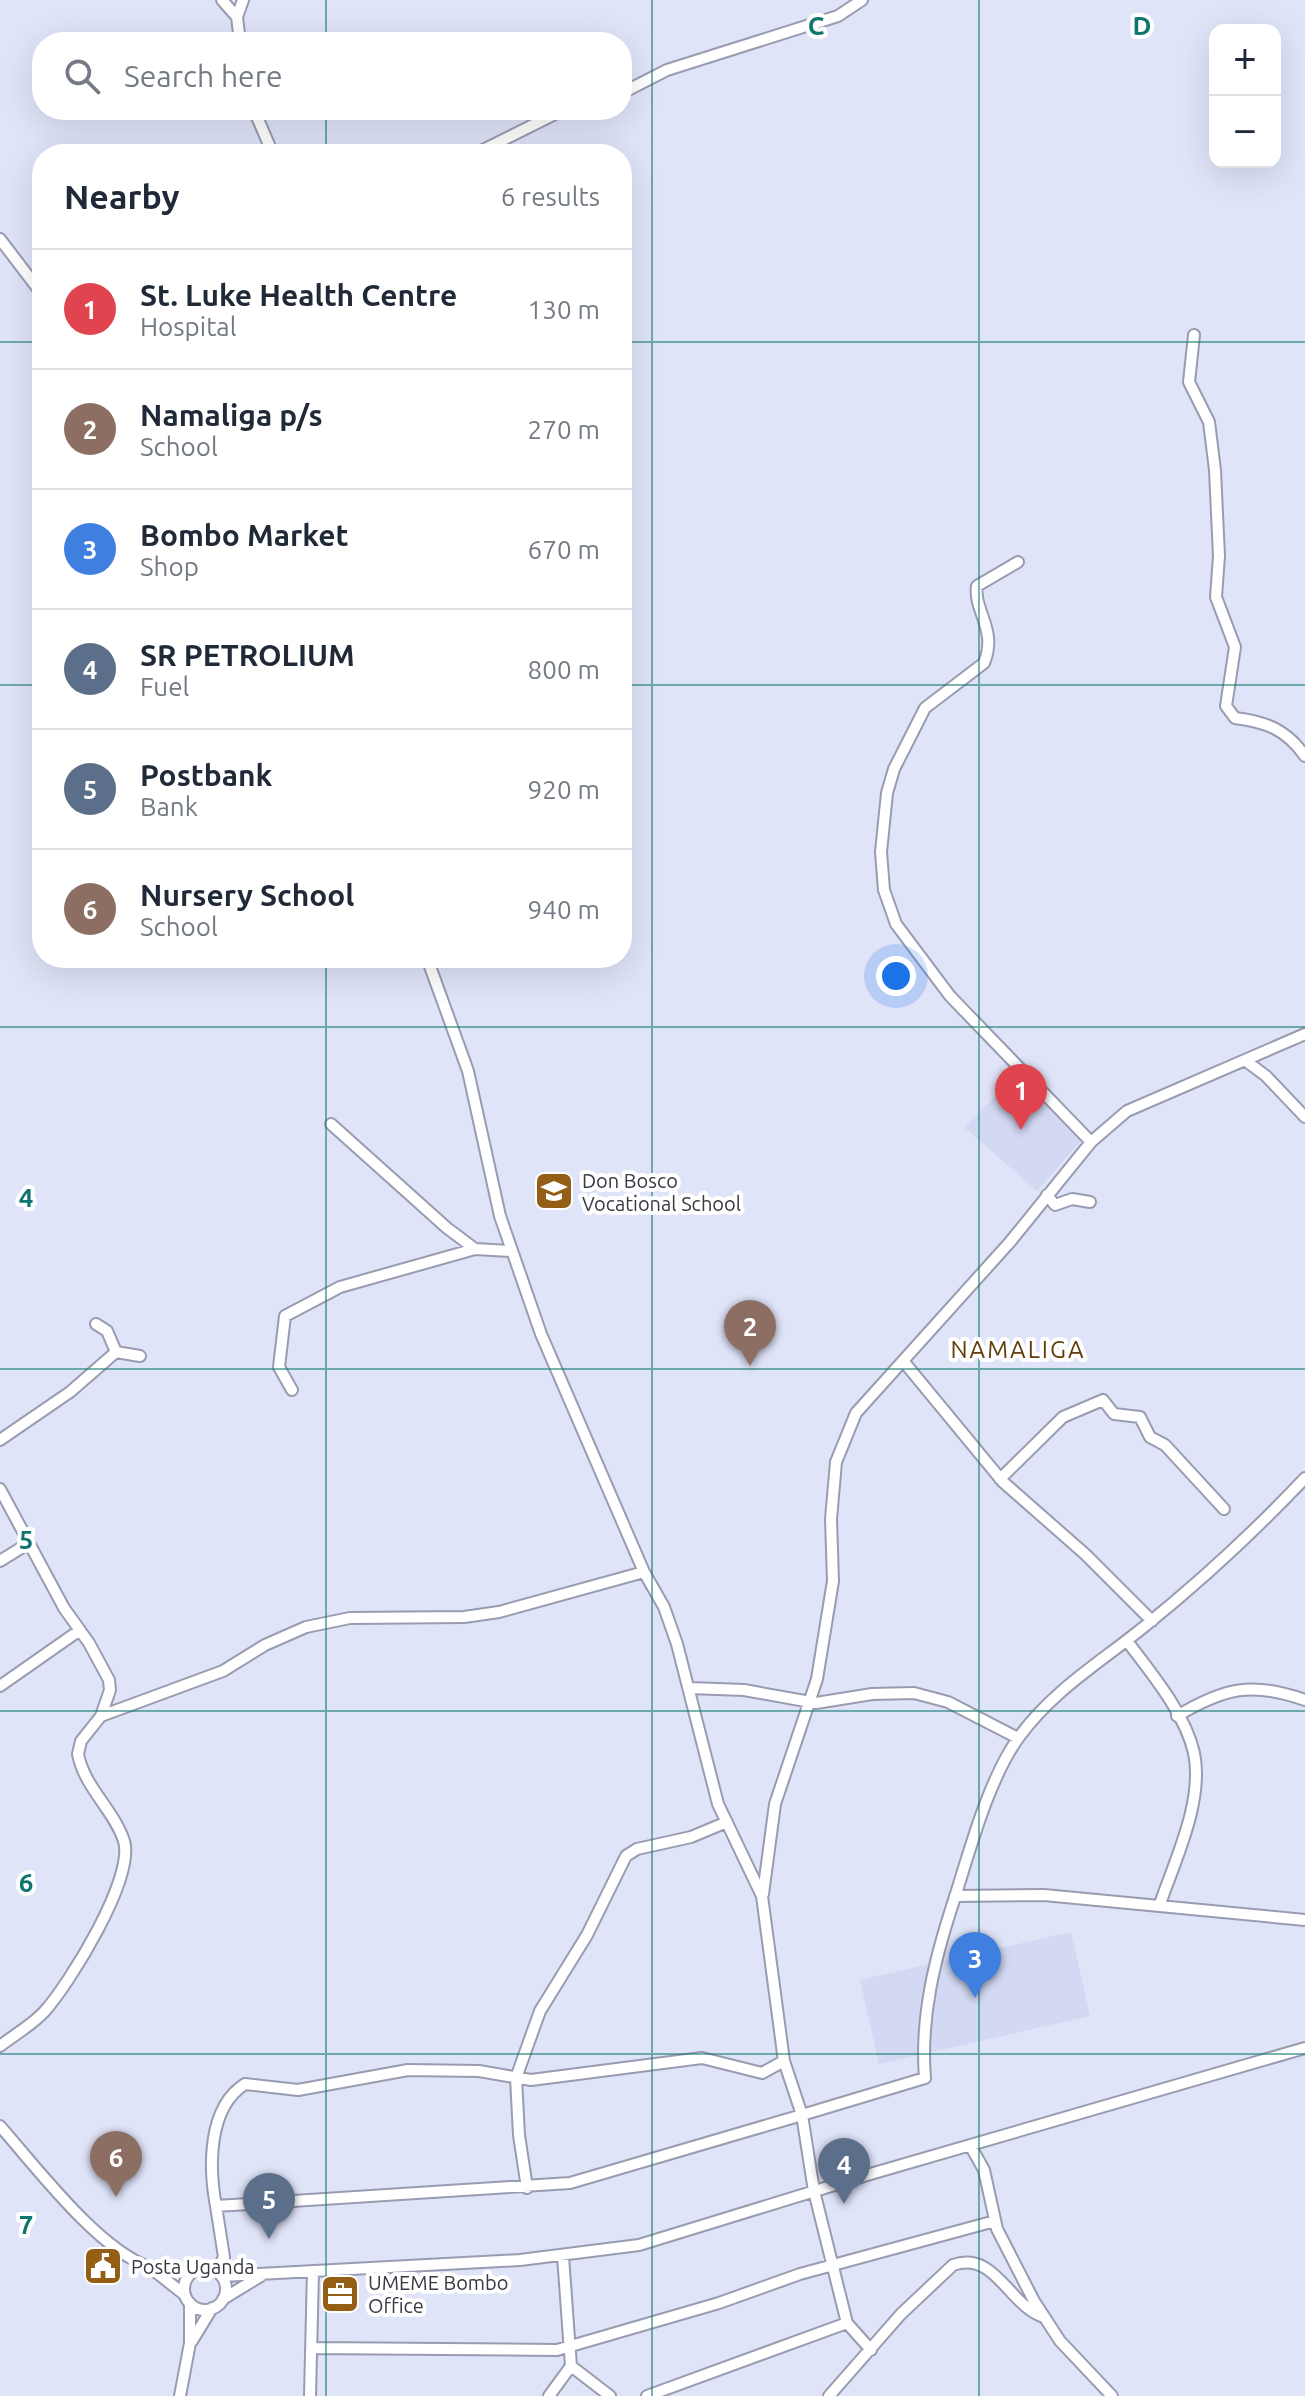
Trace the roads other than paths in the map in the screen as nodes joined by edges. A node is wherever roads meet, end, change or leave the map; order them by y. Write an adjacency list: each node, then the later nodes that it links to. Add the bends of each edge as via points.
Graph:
1 (222, 0): 4 (street)
2 (243, 0): 4 (street)
3 (862, 0): 6 (street, via 838,16 667,70)
4 (237, 17): 5 (street)
5 (239, 32)
6 (632, 88)
7 (258, 120): 9 (street)
8 (543, 120): 10 (street)
9 (269, 144)
10 (495, 144)
11 (0, 239): 12 (street)
12 (32, 281)
13 (1194, 335): 15 (street, via 1189,382 1209,422 1215,470 1216,597 1235,647 1226,706 1235,718 1279,729)
14 (1018, 562): 21 (street, via 977,586 988,628 984,663 925,708 894,769 881,873 888,907 913,950 977,1026)
15 (1305, 756)
16 (431, 968): 25 (street, via 468,1071)
17 (1305, 1034): 18 (street)
18 (1246, 1061): 19 (street); 21 (street, via 1140,1103)
19 (1305, 1117)
20 (331, 1124): 24 (street)
21 (1091, 1142): 22 (street)
22 (1047, 1195): 23 (street, via 1055,1205 1072,1199); 29 (street)
23 (1090, 1202)
24 (475, 1249): 25 (street); 30 (street, via 340,1287 285,1316 279,1367)
25 (512, 1251): 38 (street, via 541,1334)
26 (96, 1324): 27 (street, via 107,1331)
27 (116, 1352): 28 (street); 31 (street, via 70,1392)
28 (140, 1356)
29 (904, 1362): 33 (street); 45 (street, via 856,1413 840,1444 829,1613)
30 (292, 1390)
31 (0, 1440)
32 (1305, 1478): 39 (street, via 1251,1536)
33 (1000, 1479): 35 (street, via 1063,1417 1103,1400 1114,1414 1140,1417 1150,1437 1165,1445); 39 (street)
34 (0, 1489): 36 (street)
35 (1224, 1509)
36 (29, 1543): 37 (street); 40 (street)
37 (0, 1561)
38 (644, 1572): 43 (street, via 664,1607); 46 (street, via 499,1612 350,1618 306,1627 223,1671)
39 (1152, 1621): 41 (street)
40 (80, 1630): 42 (street); 46 (street, via 109,1680)
41 (1127, 1641): 47 (street); 48 (street, via 1065,1687)
42 (0, 1686)
43 (689, 1688): 45 (street, via 744,1690); 49 (street, via 710,1777)
44 (1305, 1700): 47 (street, via 1276,1692 1231,1691)
45 (809, 1702): 48 (street, via 914,1693 948,1702); 50 (street, via 775,1804)
46 (101, 1716): 54 (street, via 81,1741 78,1754 120,1832 126,1863 73,1976 42,2014)
47 (1177, 1716): 52 (street, via 1194,1752 1196,1781)
48 (1018, 1738): 51 (street, via 1003,1764)
49 (727, 1822): 50 (street); 57 (street, via 626,1856 587,1935 540,2011)
50 (762, 1896): 56 (street)
51 (955, 1896): 52 (street, via 1035,1895); 58 (street, via 929,1986 925,2078)
52 (1160, 1904): 53 (street, via 1205,1913)
53 (1305, 1920)
54 (0, 2046)
55 (1305, 2048): 60 (street)
56 (784, 2061): 57 (street, via 762,2073 702,2058); 58 (street)
57 (516, 2078): 61 (street); 63 (street, via 479,2071 408,2070 298,2090 245,2084 231,2098 216,2134 211,2164)
58 (802, 2115): 61 (street, via 588,2179); 62 (street)
59 (0, 2126): 67 (street, via 102,2236)
60 (970, 2145): 62 (street); 64 (street, via 984,2170)
61 (527, 2188): 63 (street)
62 (814, 2191): 65 (street, via 639,2245); 66 (street)
63 (216, 2206): 70 (street, via 224,2257)
64 (995, 2221): 66 (street); 75 (street)
65 (563, 2256): 68 (street); 78 (street)
66 (833, 2266): 76 (street); 78 (street)
67 (152, 2269): 69 (street); 72 (street)
68 (313, 2271): 71 (street); 79 (street)
69 (193, 2272): 70 (street, via 205,2268); 72 (street, via 185,2282)
70 (219, 2274): 71 (street); 73 (street, via 226,2287)
71 (264, 2274): 73 (street)
72 (188, 2299): 74 (street, via 197,2308); 77 (street)
73 (223, 2299): 74 (street)
74 (212, 2308): 77 (street)
75 (1044, 2317): 80 (street, via 1028,2310 985,2267 963,2261 938,2277); 88 (street)
76 (847, 2323): 80 (street); 86 (street)
77 (190, 2343): 82 (street)
78 (572, 2347): 79 (street); 81 (street)
79 (311, 2348): 83 (street)
80 (871, 2350): 87 (street)
81 (571, 2366): 84 (street); 85 (street)
82 (180, 2396)
83 (310, 2396)
84 (549, 2396)
85 (610, 2396)
86 (647, 2396)
87 (829, 2396)
88 (1112, 2396)

